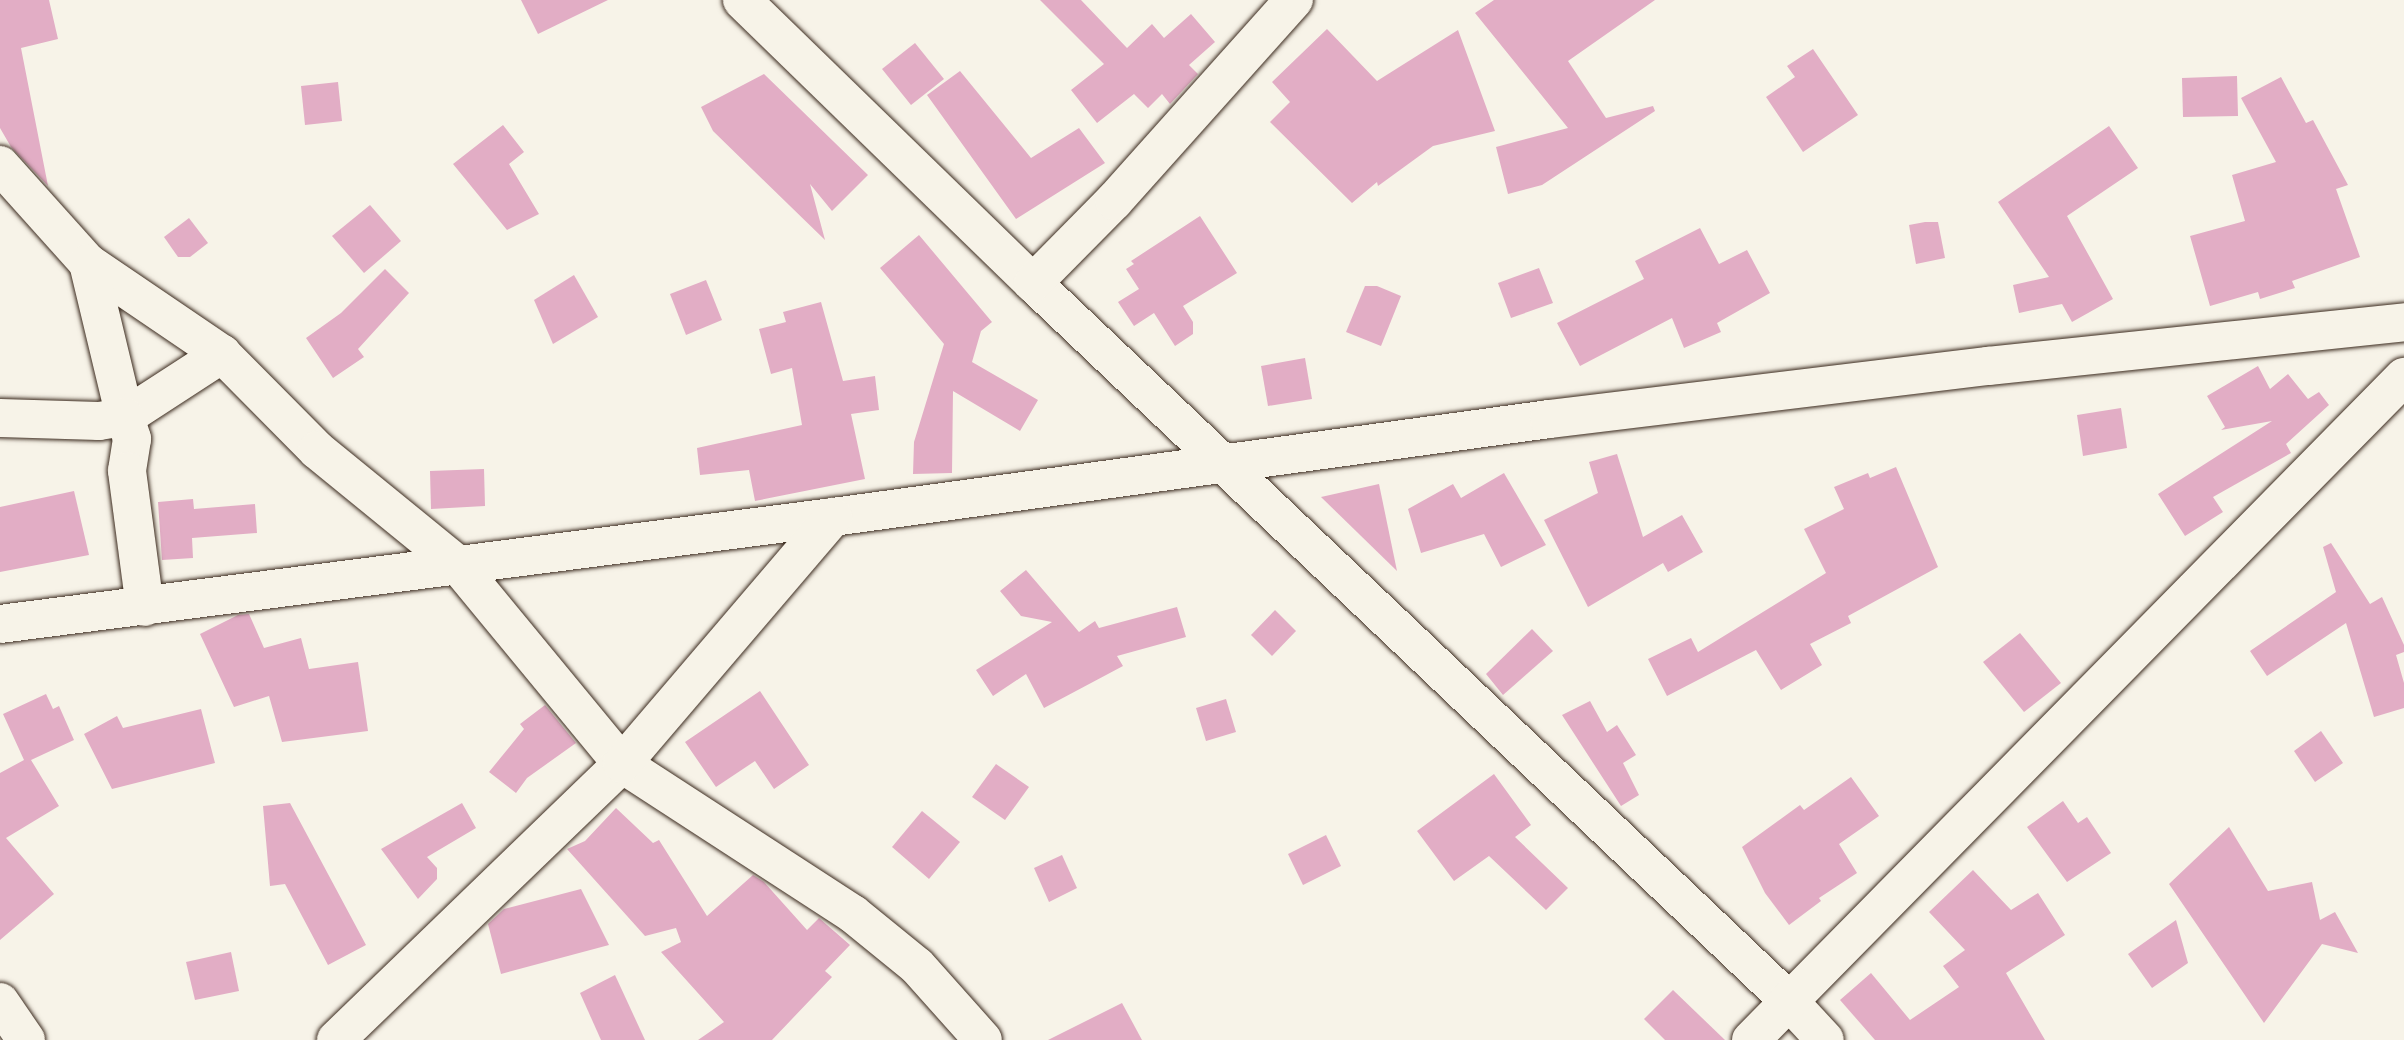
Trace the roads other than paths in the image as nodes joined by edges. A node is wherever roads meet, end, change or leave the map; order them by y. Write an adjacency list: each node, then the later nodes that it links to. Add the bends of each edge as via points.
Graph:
1 (742, 0): 5 (street)
2 (1294, 0): 5 (street, via 1114,201)
3 (0, 164): 4 (street)
4 (88, 263): 7 (street); 9 (street)
5 (1033, 283): 11 (street)
6 (2404, 322): 11 (street, via 1975,368)
7 (222, 354): 9 (street); 13 (street, via 317,450)
8 (2404, 377): 17 (street)
9 (125, 417): 10 (street, via 100,421); 14 (street, via 132,439 127,471)
10 (0, 418)
11 (1224, 462): 12 (street); 17 (street)
12 (834, 517): 13 (street); 16 (street)
13 (458, 565): 14 (street); 16 (street)
14 (145, 607): 15 (street)
15 (0, 624)
16 (622, 764): 20 (street); 21 (street, via 853,914 918,966)
17 (1788, 1000): 22 (street); 23 (street)
18 (0, 1002): 19 (street)
19 (26, 1040)
20 (336, 1040)
21 (983, 1040)
22 (1751, 1040)
23 (1825, 1040)

